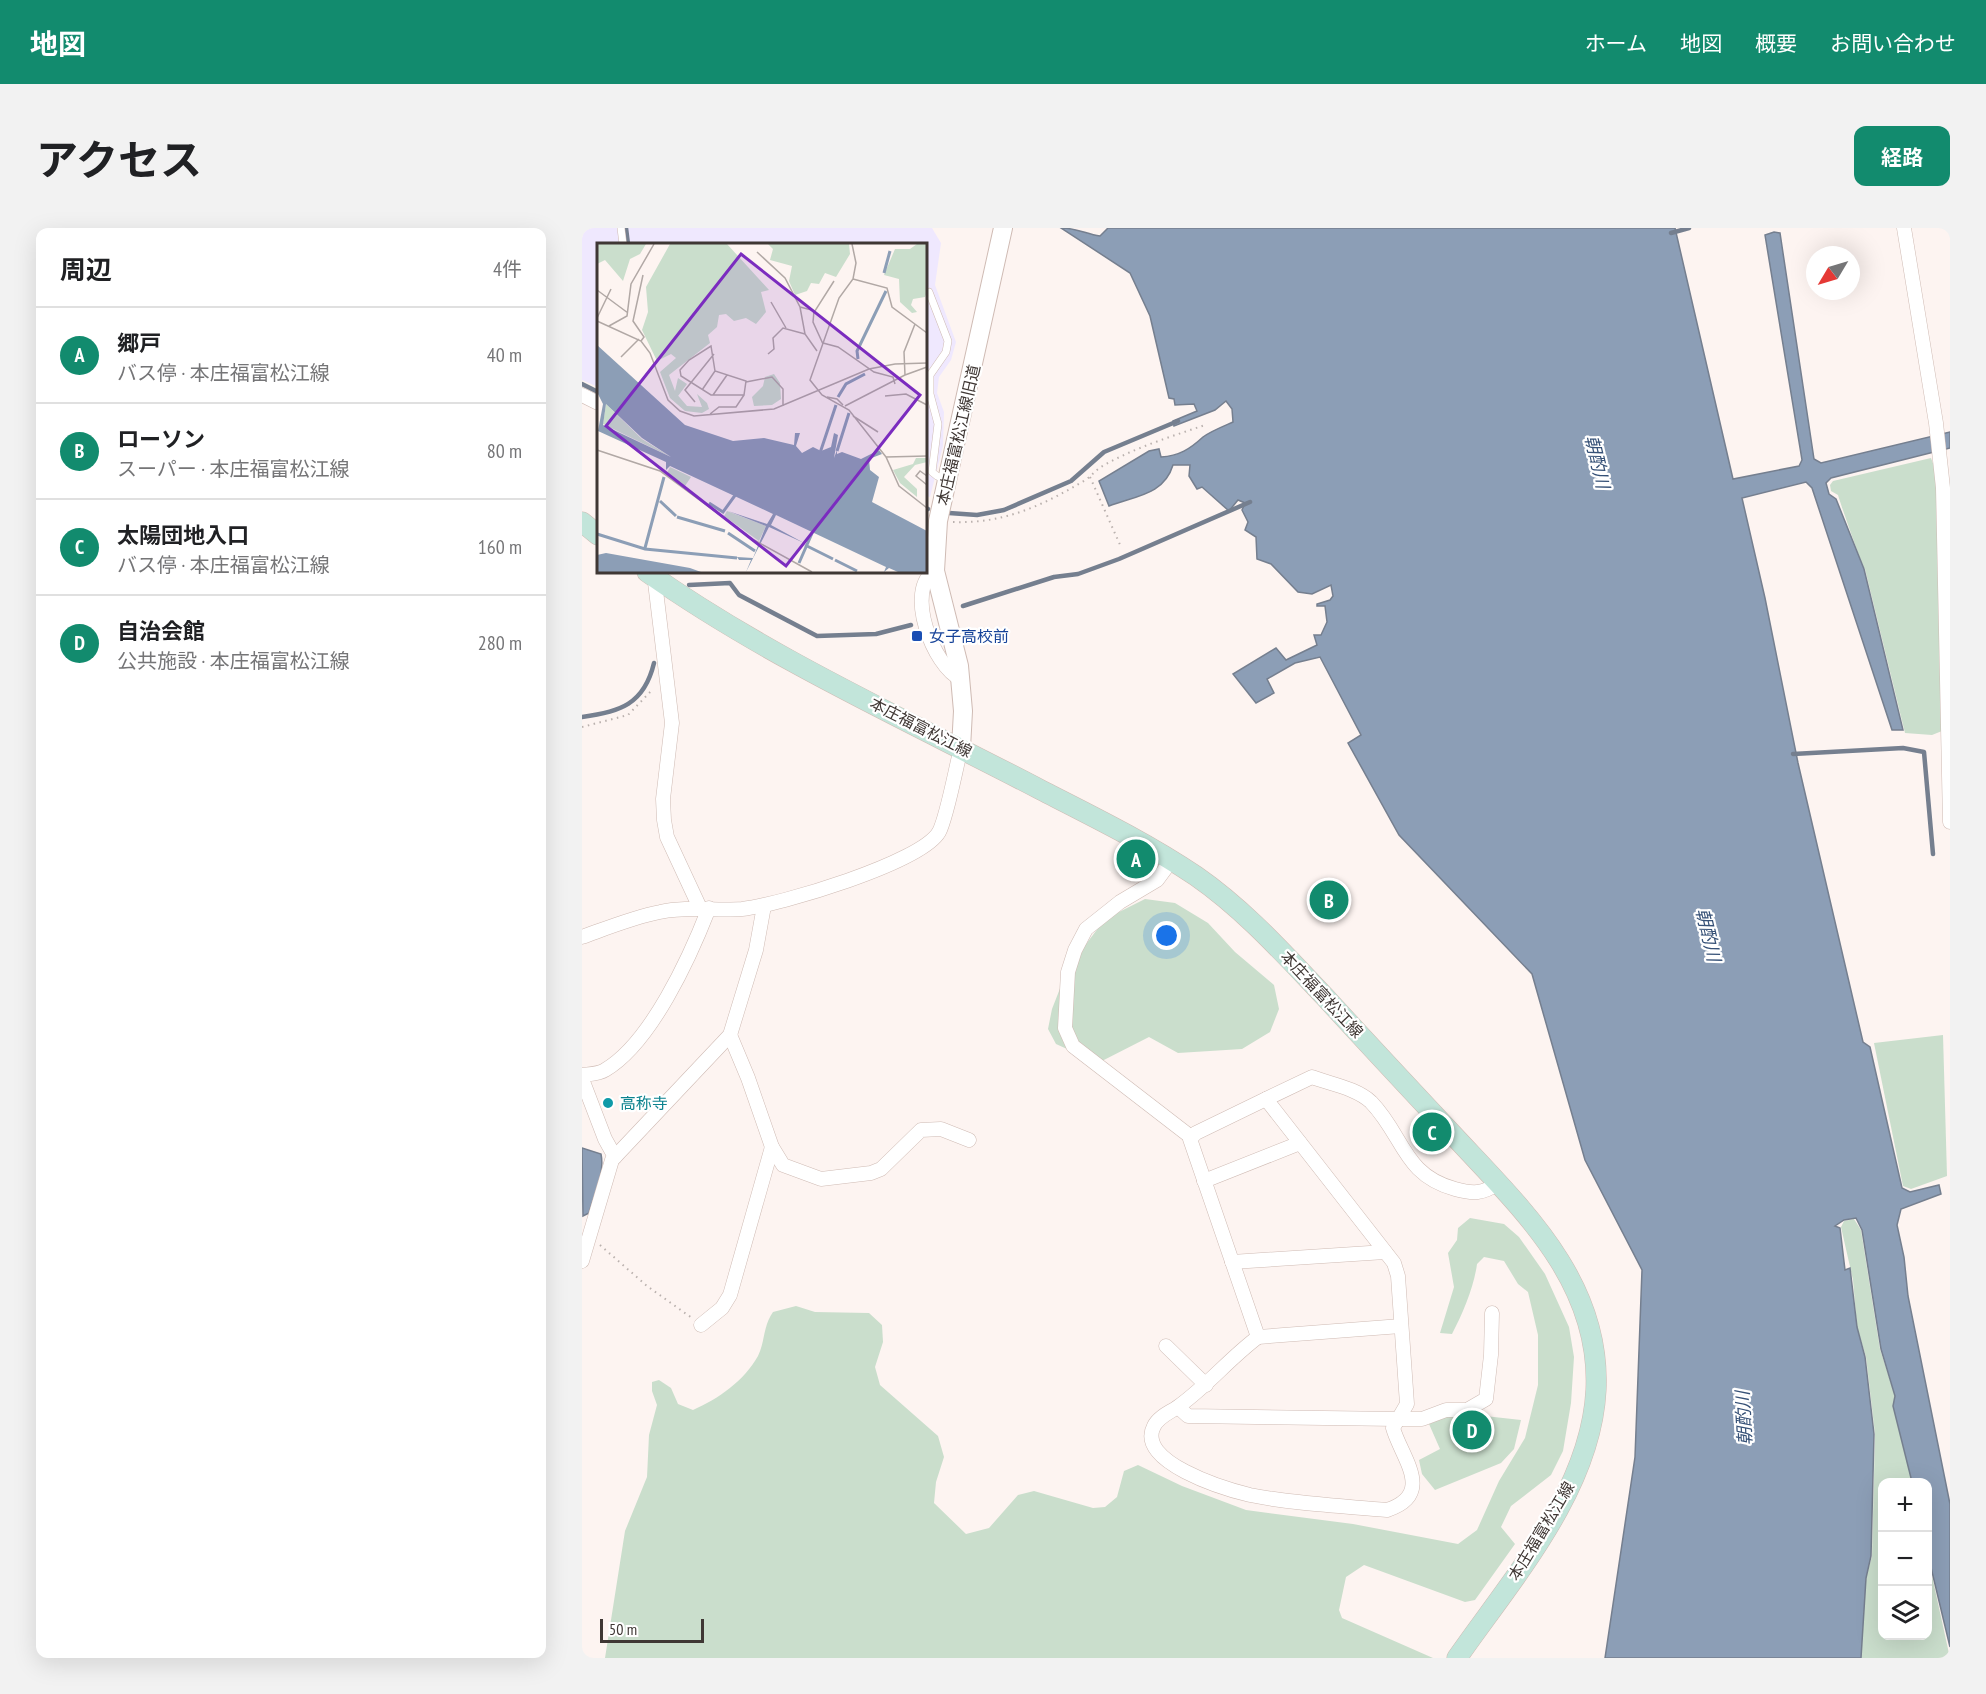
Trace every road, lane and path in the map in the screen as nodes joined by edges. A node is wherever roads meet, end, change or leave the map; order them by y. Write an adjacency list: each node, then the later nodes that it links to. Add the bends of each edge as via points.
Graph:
1 (621, 228): 4 (lane)
2 (1003, 228): 10 (street, 本庄福富松江線旧道)
3 (1904, 228): 20 (street, via 1940,459)
4 (623, 243)
5 (929, 292): 10 (lane, via 948,341 946,352 930,375 930,394 938,424 933,472)
6 (582, 395): 7 (street)
7 (597, 402)
8 (1205, 425): 9 (path, via 1130,453)
9 (1090, 477): 11 (path, via 1017,514 986,521); 14 (path)
10 (947, 480): 11 (street, 本庄福富松江線旧道)
11 (938, 521): 15 (street, 本庄福富松江線旧道)
12 (582, 522): 13 (main road)
13 (597, 534)
14 (1121, 547)
15 (931, 561): 19 (street, 本庄福富松江線旧道, via 961,679)
16 (652, 573): 17 (street); 19 (main road, 本庄福富松江線, via 769,648)
17 (665, 673): 18 (path, via 635,710 618,719); 23 (street, via 672,723 664,820 671,845)
18 (582, 727)
19 (961, 748): 21 (main road, 本庄福富松江線); 22 (street, via 939,832 923,847 856,878)
20 (1950, 822)
21 (1171, 861): 28 (street, via 1157,880 1086,929 1068,972 1065,1028 1073,1046); 34 (main road, 本庄福富松江線, via 1218,892 1260,930)
22 (764, 906): 23 (street); 25 (street, via 756,950)
23 (705, 908): 24 (street, via 660,912); 26 (street, via 688,962 637,1041 604,1071)
24 (582, 937)
25 (730, 1035): 31 (street); 32 (street)
26 (582, 1077): 32 (street)
27 (1266, 1099): 28 (street); 30 (street); 34 (street, via 1312,1077 1354,1092 1370,1102 1420,1173 1444,1186 1474,1194 1488,1191)
28 (1191, 1137): 33 (street)
29 (969, 1140): 31 (street, via 941,1129 921,1130 881,1169 821,1179 783,1165)
30 (1300, 1143): 33 (street); 36 (street)
31 (772, 1147): 40 (street, via 730,1294 722,1308)
32 (615, 1157): 35 (street)
33 (1204, 1181): 38 (street)
34 (1498, 1183): 47 (main road, 本庄福富松江線, via 1552,1247 1572,1279 1592,1335 1596,1389 1590,1434 1565,1496)
35 (588, 1236): 37 (street); 40 (path)
36 (1385, 1252): 38 (street); 41 (street, via 1398,1276)
37 (582, 1261)
38 (1232, 1262): 42 (street)
39 (1492, 1313): 46 (street, via 1486,1400 1467,1410 1446,1410 1422,1419)
40 (701, 1325)
41 (1401, 1326): 42 (street); 46 (street, via 1407,1404)
42 (1258, 1337): 44 (street, via 1235,1354)
43 (1166, 1346): 44 (street)
44 (1206, 1385): 45 (street)
45 (1178, 1407): 46 (street, via 1188,1416); 46 (street, via 1158,1420 1151,1440 1159,1456 1193,1475 1249,1495 1387,1510 1408,1496 1413,1480 1412,1467 1393,1428)
46 (1397, 1419)
47 (1457, 1658)

